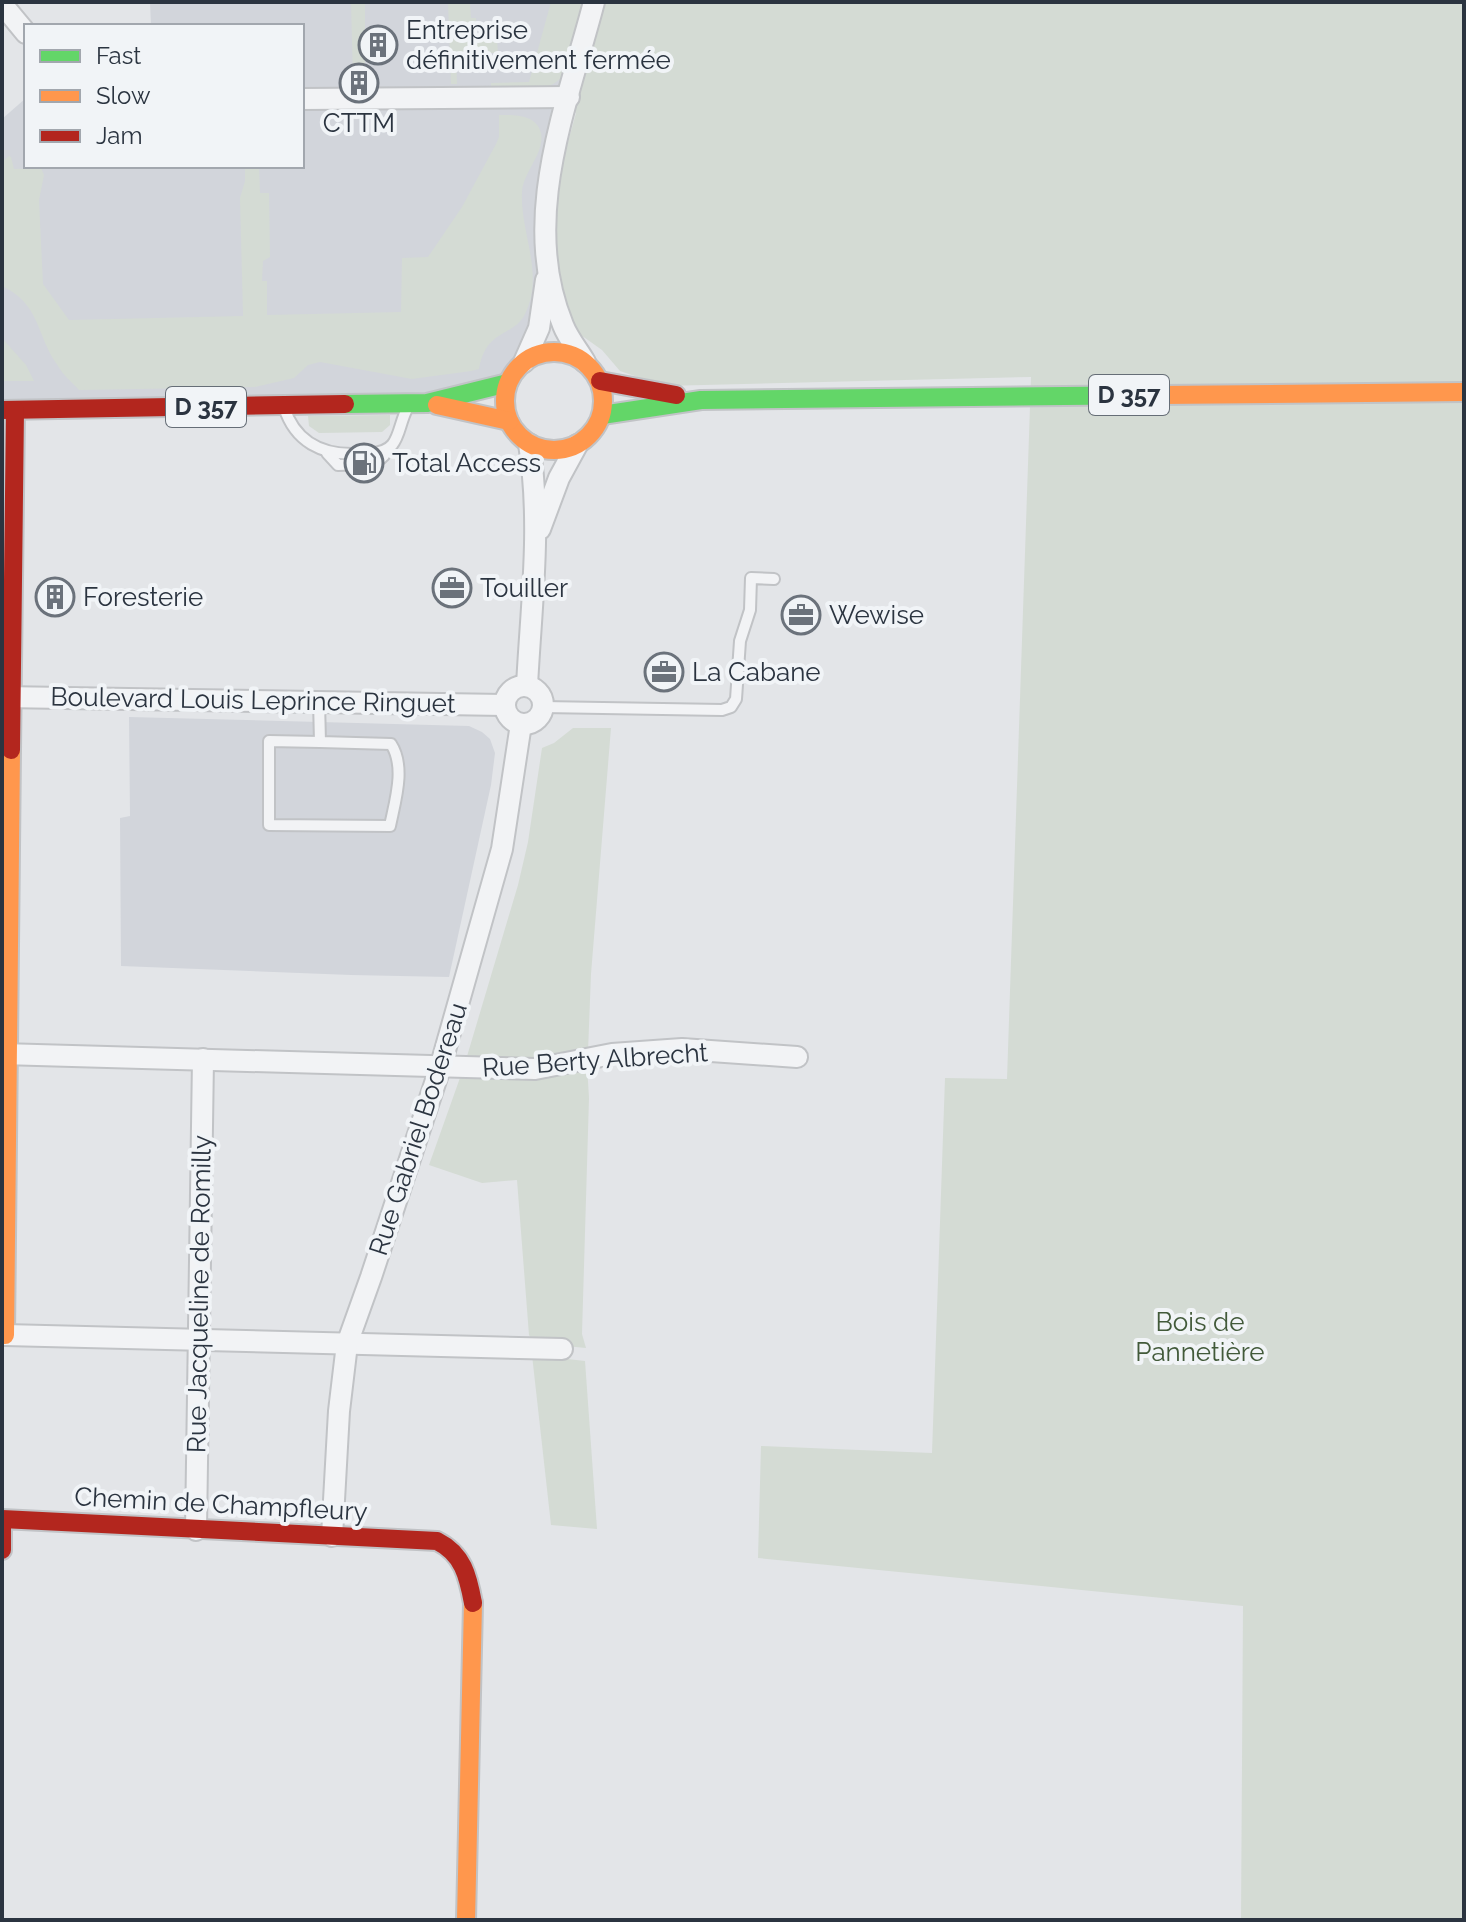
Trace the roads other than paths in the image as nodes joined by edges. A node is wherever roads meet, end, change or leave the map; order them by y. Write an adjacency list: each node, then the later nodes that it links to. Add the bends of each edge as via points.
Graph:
1 (594, 2): 4 (street)
2 (2, 4): 3 (street)
3 (24, 31)
4 (569, 97): 5 (street); 6 (street, via 544,202)
5 (304, 99)
6 (548, 272): 7 (street, via 539,328); 8 (street, via 563,326)
7 (524, 362): 8 (main road, via 554,352); 10 (main road)
8 (585, 362): 9 (main road)
9 (600, 381): 12 (main road, D 357); 16 (main road)
10 (508, 383): 13 (main road, D 357); 17 (main road)
11 (1464, 392): 12 (main road, D 357)
12 (701, 400): 16 (main road, D 357)
13 (418, 403): 14 (main road, D 357); 17 (main road, D 357); 20 (lane)
14 (284, 406): 15 (main road, D 357); 21 (lane, via 292,425)
15 (9, 410): 27 (main road)
16 (602, 415): 19 (main road)
17 (509, 421): 18 (main road)
18 (529, 444): 19 (main road, via 553,451); 24 (street)
19 (577, 445): 24 (street)
20 (387, 451): 21 (lane, via 375,464 338,465); 22 (lane)
21 (327, 453): 23 (lane)
22 (371, 453)
23 (356, 454)
24 (535, 544): 26 (street)
25 (774, 579): 30 (lane, via 751,578 731,707)
26 (527, 686): 29 (street, via 511,690); 30 (street, via 541,695)
27 (7, 697): 28 (street, Boulevard Louis Leprince Ringuet); 33 (main road)
28 (319, 701): 29 (street, Boulevard Louis Leprince Ringuet); 32 (lane)
29 (504, 705): 31 (street, via 511,720)
30 (543, 707): 31 (street, via 534,722)
31 (521, 724): 37 (street, Rue Gabriel Bodereau, via 502,849)
32 (320, 742): 32 (lane, via 269,741 269,825 390,826 399,766 391,744)
33 (7, 768): 34 (main road)
34 (5, 1054): 36 (street, Rue Berty Albrecht); 38 (main road)
35 (797, 1057): 37 (street, Rue Berty Albrecht, via 682,1049 612,1054 535,1069)
36 (203, 1059): 37 (street, Rue Berty Albrecht); 39 (street, Rue Jacqueline de Romilly)
37 (440, 1068): 40 (street, Rue Gabriel Bodereau)
38 (3, 1335): 39 (street)
39 (198, 1340): 40 (street); 43 (street, Rue Jacqueline de Romilly)
40 (347, 1344): 41 (street); 44 (street, Rue Gabriel Bodereau)
41 (562, 1349)
42 (2, 1519): 43 (main road, Chemin de Champfleury); 45 (main road)
43 (196, 1530): 44 (main road, Chemin de Champfleury)
44 (332, 1536): 46 (main road, Chemin de Champfleury, via 437,1541 451,1547 465,1571 473,1602)
45 (2, 1550)
46 (466, 1920)

